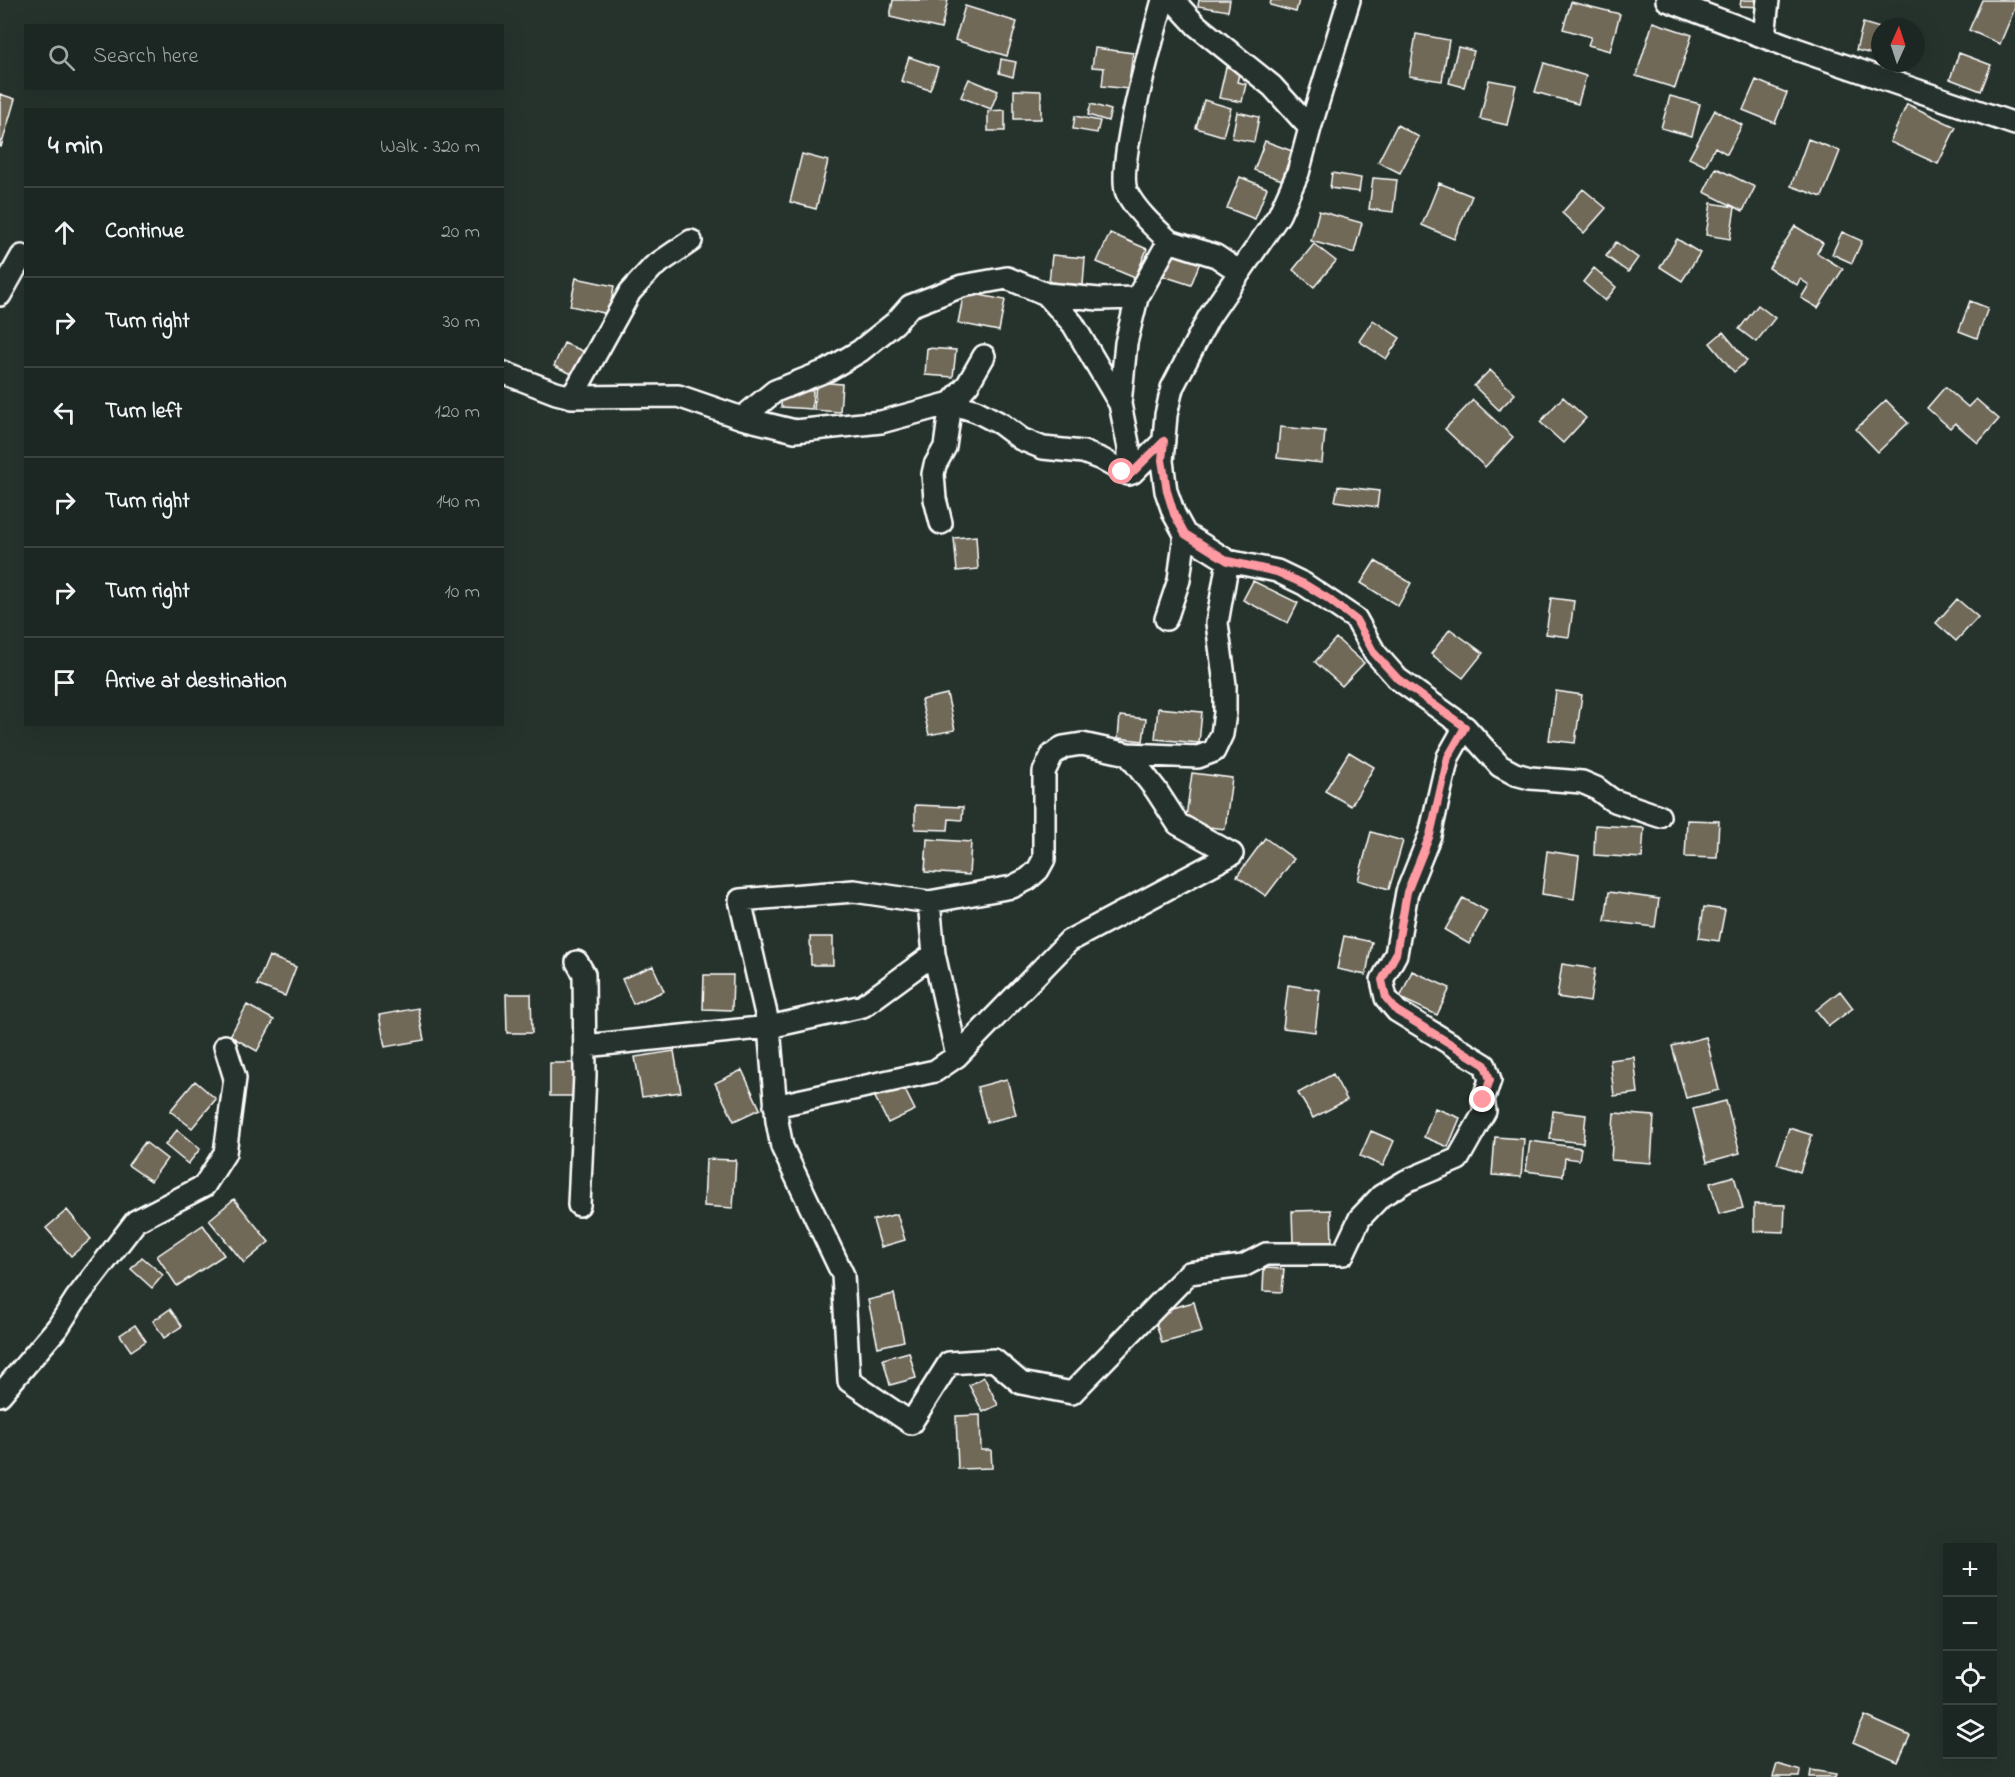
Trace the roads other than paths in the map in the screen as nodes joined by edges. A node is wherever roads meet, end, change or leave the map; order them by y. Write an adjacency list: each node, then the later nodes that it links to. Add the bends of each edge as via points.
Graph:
1 (1163, 0): 10 (street, via 1124,169 1126,191 1142,215)
2 (1173, 0): 8 (street, via 1196,25 1272,86)
3 (1350, 0): 8 (street)
4 (1667, 0): 6 (street)
5 (1768, 0): 6 (street)
6 (1764, 37): 7 (street)
7 (2015, 124)
8 (1310, 128): 12 (street, via 1298,173 1279,215)
9 (691, 241): 18 (street, via 653,267 630,292)
10 (1169, 242): 12 (street, via 1216,256); 15 (street)
11 (22, 256): 14 (street)
12 (1240, 272): 22 (street, via 1209,317 1172,388)
13 (1046, 294): 15 (street); 20 (street, via 1073,324); 21 (street, via 1007,278 962,286 910,306 860,351 828,370 775,391)
14 (0, 295)
15 (1137, 298): 20 (street, via 1126,343)
16 (984, 356): 19 (street)
17 (504, 373): 18 (street)
18 (572, 397): 21 (street, via 678,396)
19 (951, 403): 21 (street, via 881,422 795,431); 23 (street, via 976,411 1043,448 1083,452); 24 (street, via 945,447 933,474)
20 (1120, 404): 23 (street, via 1128,434)
21 (742, 418)
22 (1164, 441): 23 (street); 25 (street, via 1162,460 1167,491)
23 (1129, 474)
24 (941, 523)
25 (1185, 534): 26 (street); 27 (street, via 1179,580)
26 (1228, 561): 28 (street, via 1277,572 1327,598 1356,620 1374,653 1398,679); 29 (street, via 1218,623 1225,713 1214,751 1198,757)
27 (1166, 619)
28 (1465, 727): 30 (street, via 1500,766 1515,774 1582,783 1612,800); 38 (street, via 1448,757 1430,835 1407,892 1396,954 1382,980 1386,998 1397,1011 1485,1065 1490,1080 1483,1100 1485,1111 1458,1160 1381,1196 1360,1218 1343,1254 1266,1254 1243,1266 1189,1273 1071,1393 1021,1383 994,1360 949,1364 911,1423 849,1381 843,1275 782,1148)
29 (1128, 754): 31 (street, via 1082,744 1063,747 1052,755 1044,772 1044,859 1038,870 1012,887); 37 (street, via 1178,824 1232,854 1069,941)
30 (1659, 816)
31 (929, 902): 32 (street); 34 (street, via 854,891 740,900)
32 (934, 954): 34 (street, via 863,1006); 37 (street)
33 (576, 962): 36 (street, via 584,974)
34 (769, 1027): 36 (street); 38 (street)
35 (225, 1046): 40 (street, via 235,1078 225,1153 204,1186 136,1221 58,1327)
36 (585, 1046): 39 (street)
37 (957, 1056): 38 (street, via 935,1071)
38 (775, 1107)
39 (579, 1205)
40 (0, 1395)

